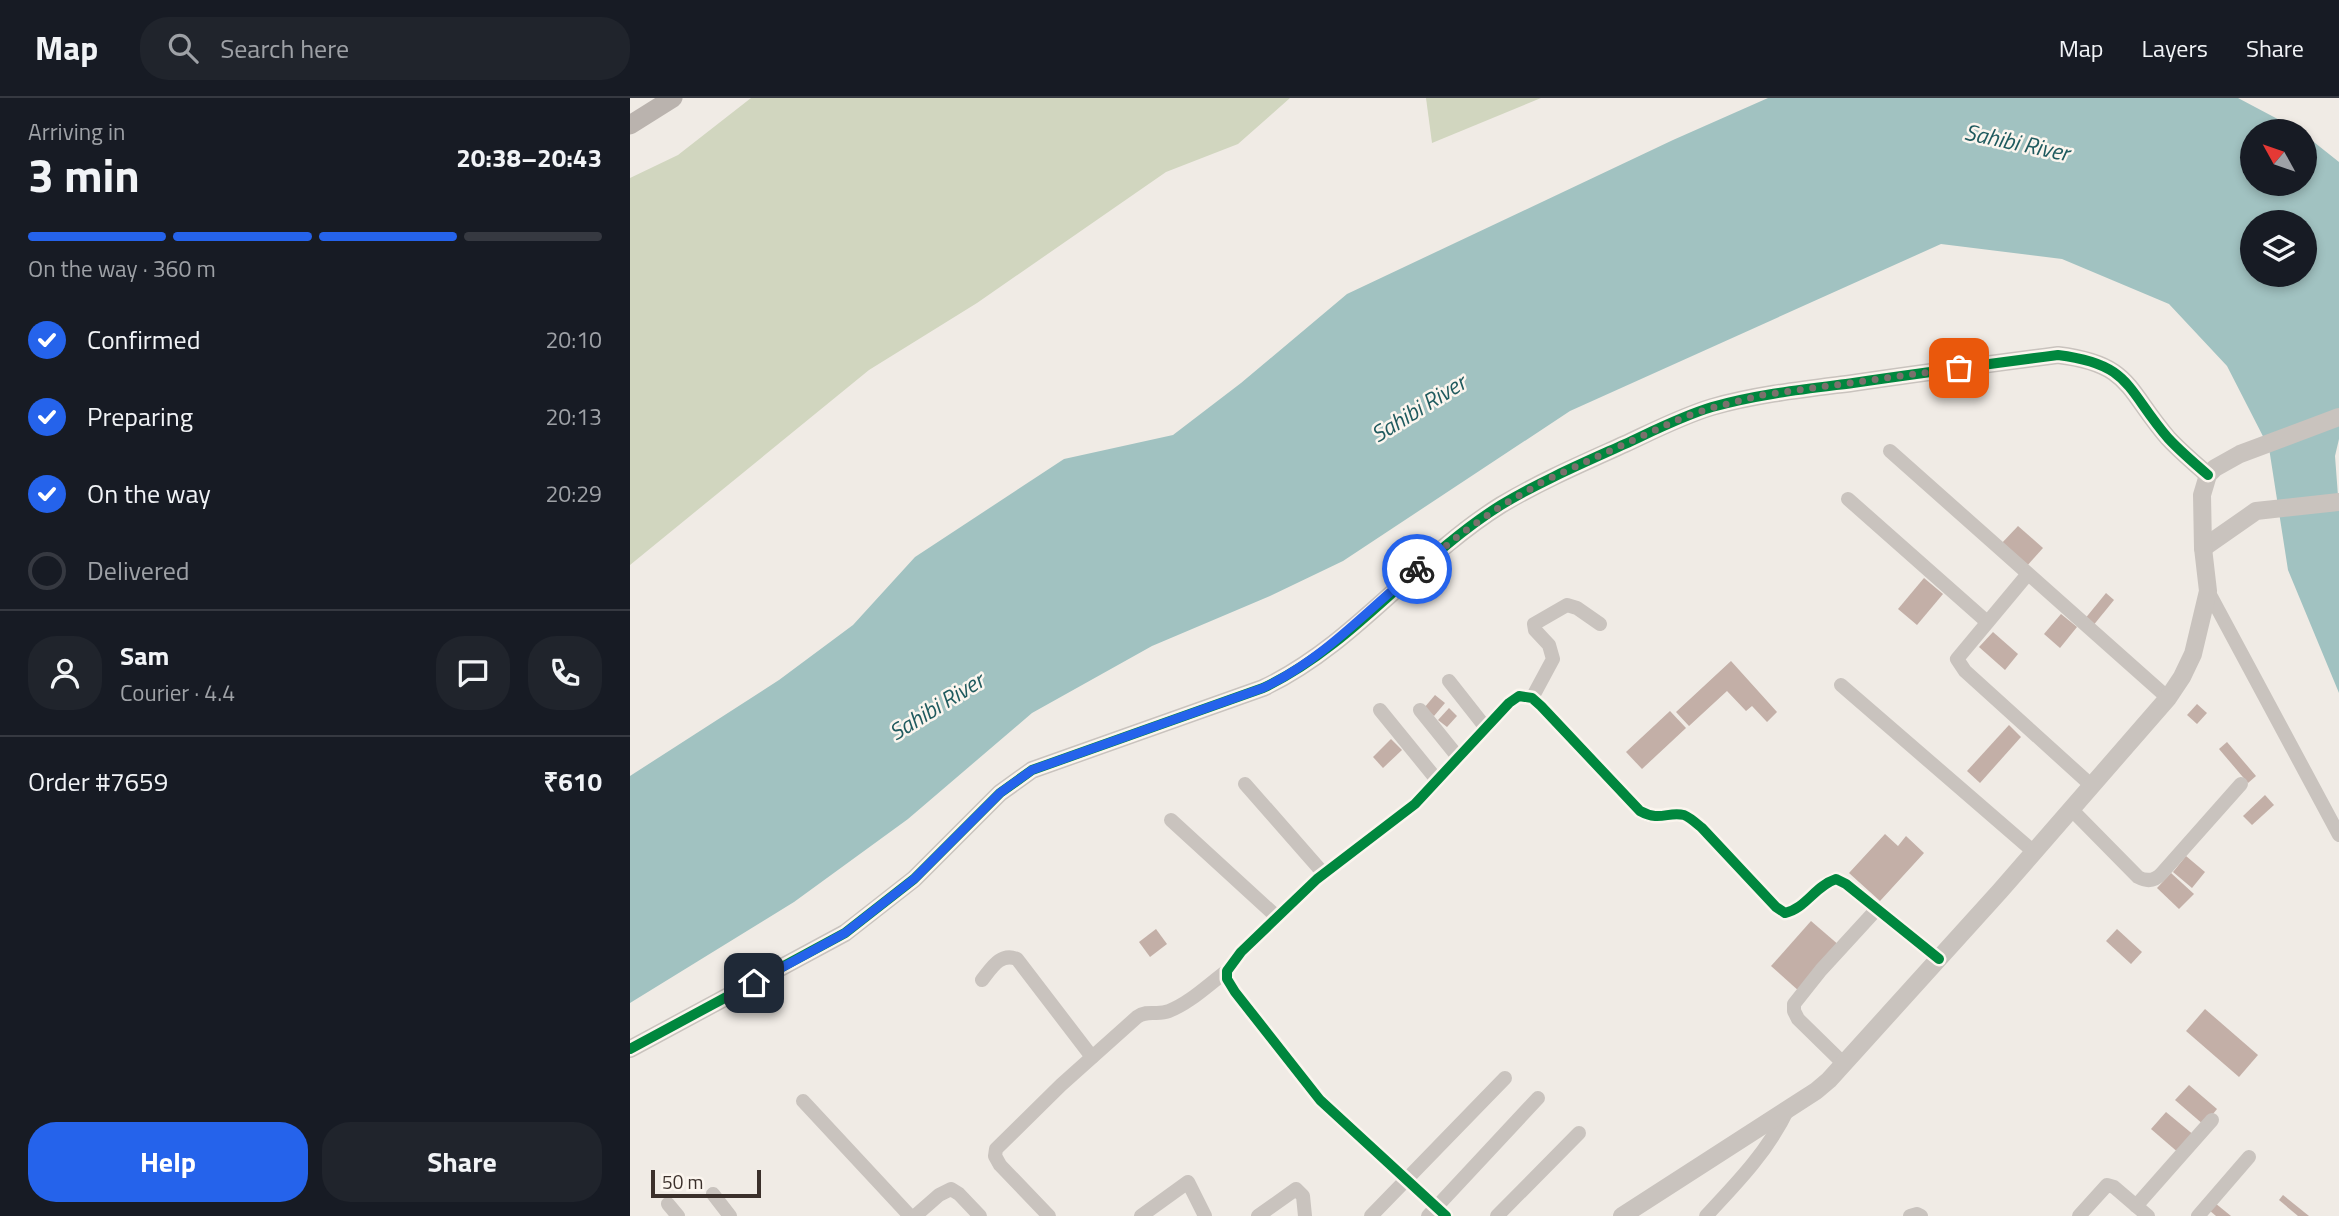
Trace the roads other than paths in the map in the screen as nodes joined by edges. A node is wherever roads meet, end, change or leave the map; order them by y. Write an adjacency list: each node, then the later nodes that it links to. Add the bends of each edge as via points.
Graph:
1 (673, 98): 2 (main road)
2 (630, 125)
3 (2339, 417): 5 (street, via 2240,454)
4 (1889, 451): 9 (street)
5 (2208, 475): 8 (street, via 2203,495); 35 (street, via 2167,437 2118,374 2099,363 2058,355 1762,395 1693,414 1544,481 1501,506 1413,572 1324,652 1286,677 1032,770 1000,793 914,879 845,933)
6 (1848, 499): 11 (street)
7 (2339, 502): 8 (street, via 2256,511)
8 (2203, 548): 10 (street)
9 (2027, 575): 11 (street); 16 (street)
10 (2208, 591): 16 (street, via 2193,654); 27 (street)
11 (1986, 621): 24 (street, via 1957,659 1960,665)
12 (1600, 624): 15 (street, via 1567,605 1534,624 1553,659)
13 (1449, 681): 19 (street)
14 (1841, 685): 28 (street)
15 (1532, 698): 19 (street, via 1519,695); 30 (street, via 1640,811 1650,817 1688,817 1785,913 1794,912 1825,883 1836,879)
16 (2168, 698): 24 (street)
17 (1380, 710): 21 (street)
18 (1420, 710): 20 (street)
19 (1486, 728): 20 (street)
20 (1458, 757): 21 (street)
21 (1437, 780): 29 (street, via 1400,816)
22 (1245, 783): 29 (street)
23 (2241, 784): 25 (street, via 2158,878 2150,881 2138,877)
24 (2092, 786): 25 (street)
25 (2072, 810): 28 (street)
26 (1171, 820): 31 (street)
27 (2339, 835)
28 (2034, 852): 32 (street)
29 (1324, 874): 31 (street)
30 (1876, 910): 32 (street); 37 (street, via 1794,1004 1798,1019)
31 (1277, 918): 33 (street)
32 (1939, 959): 37 (street)
33 (1227, 971): 36 (street, via 1175,1008 1144,1012); 45 (street, via 1235,992 1320,1100)
34 (982, 980): 36 (street, via 1003,958 1017,959)
35 (630, 1049)
36 (1092, 1057): 54 (street, via 996,1149 1000,1165)
37 (1844, 1064): 41 (street, via 1816,1091)
38 (1505, 1078): 45 (street)
39 (1538, 1098): 49 (street)
40 (803, 1101): 52 (street)
41 (1788, 1108): 61 (street); 62 (street, via 1766,1150)
42 (2212, 1120): 48 (street)
43 (1579, 1133): 60 (street)
44 (2249, 1157): 67 (street)
45 (1405, 1180): 49 (street); 59 (street)
46 (713, 1194): 51 (street)
47 (668, 1203): 50 (street)
48 (2136, 1206): 65 (street, via 2107,1185); 66 (street)
49 (1437, 1213)
50 (678, 1216)
51 (730, 1216)
52 (913, 1216): 53 (street, via 951,1189)
53 (980, 1216)
54 (1049, 1216)
55 (1141, 1216): 56 (street, via 1188,1182)
56 (1205, 1216)
57 (1258, 1216): 58 (street, via 1296,1189 1303,1196)
58 (1305, 1216)
59 (1371, 1216)
60 (1497, 1216)
61 (1622, 1216)
62 (1706, 1216)
63 (1910, 1216): 64 (street)
64 (1921, 1216)
65 (2079, 1216)
66 (2148, 1216)
67 (2198, 1216)

